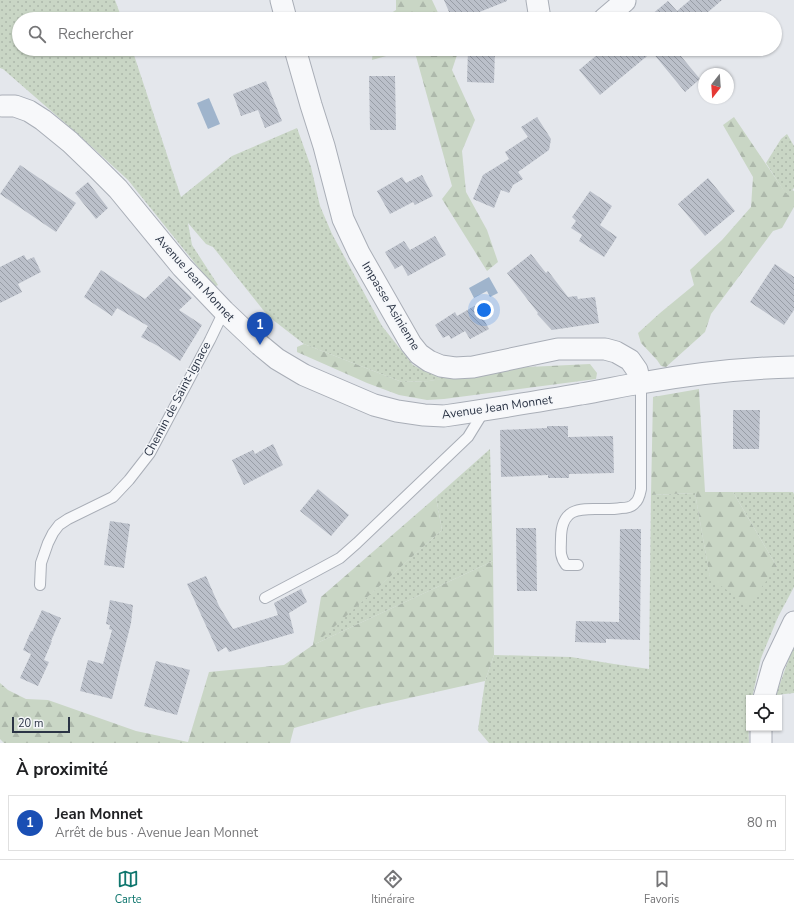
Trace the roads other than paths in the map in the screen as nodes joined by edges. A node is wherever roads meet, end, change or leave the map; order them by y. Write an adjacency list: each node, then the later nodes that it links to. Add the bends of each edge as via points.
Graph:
1 (281, 0): 4 (street)
2 (537, 0): 5 (street)
3 (625, 1): 6 (street)
4 (284, 12)
5 (539, 12)
6 (612, 12)
7 (297, 56): 11 (street, Impasse Asinienne, via 343,219 359,253 419,354 435,364 455,368 472,367 558,349 605,349 630,360 637,370)
8 (1, 102): 9 (street, Avenue Jean Monnet, via 29,111 70,142 118,189 182,267)
9 (224, 311): 12 (street, Avenue Jean Monnet, via 277,359 304,375 374,405 437,416); 14 (lane, Chemin de Saint-Ignace, via 150,453 130,480 113,497 68,519 53,532 41,563)
10 (794, 367): 11 (street, Avenue Jean Monnet, via 728,371)
11 (640, 383): 12 (street, Avenue Jean Monnet); 13 (lane, via 640,497 629,507 614,510 577,510 571,513 564,521 561,532 561,558 566,565)
12 (485, 410): 15 (lane, via 468,437 340,558)
13 (578, 565)
14 (40, 585)
15 (264, 598)
16 (794, 622): 17 (street, via 773,666)
17 (765, 695)
18 (761, 731): 19 (street)
19 (761, 743)

